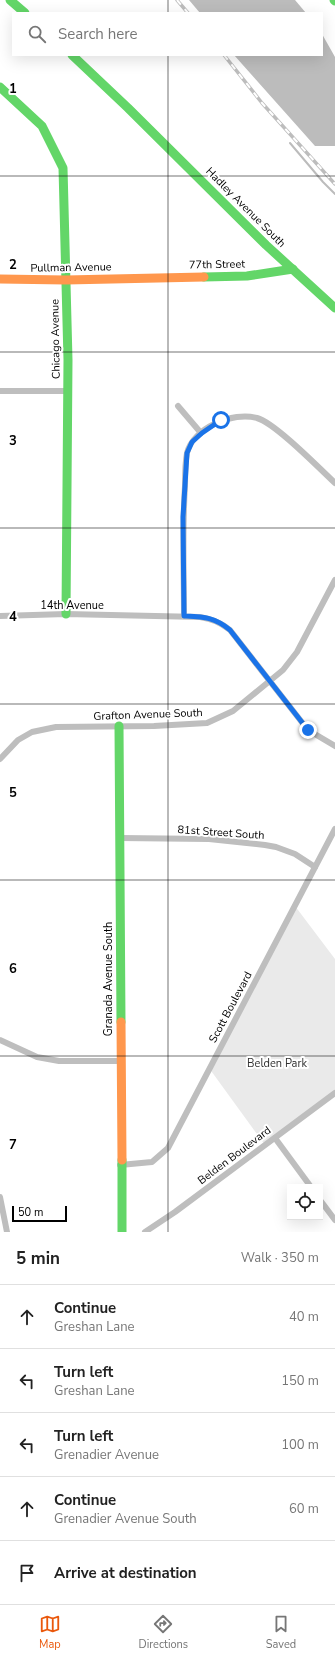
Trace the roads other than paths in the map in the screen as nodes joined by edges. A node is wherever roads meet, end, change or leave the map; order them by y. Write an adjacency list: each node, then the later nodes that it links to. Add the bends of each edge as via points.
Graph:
1 (10, 0): 2 (street)
2 (24, 12)
3 (73, 56): 5 (street, Hadley Avenue South)
4 (0, 87): 8 (street, Chicago Avenue, via 42,126 63,168)
5 (293, 269): 6 (street, 77th Street, via 247,276); 9 (street, Hadley Avenue South)
6 (142, 277): 8 (street, Pullman Avenue)
7 (0, 279): 8 (street, Pullman Avenue)
8 (66, 280): 11 (street, Chicago Avenue)
9 (335, 308)
10 (0, 391): 11 (street)
11 (67, 391): 16 (street, Chicago Avenue)
12 (178, 406): 13 (street)
13 (202, 433): 14 (street, via 230,417 257,418 272,425); 18 (street, via 192,442 187,453 183,517)
14 (335, 483)
15 (335, 580): 19 (street, Grafton Avenue South, via 297,652 283,670)
16 (66, 614): 17 (street, 14th Avenue); 18 (street, 14th Avenue)
17 (0, 616)
18 (184, 616): 19 (street, 14th Avenue, via 200,616 219,622 230,630)
19 (269, 682): 20 (street, Grafton Avenue South, via 233,711 208,723); 21 (street, 14th Avenue, via 308,730)
20 (118, 726): 22 (street, Grafton Avenue South, via 56,727 32,732); 24 (street, Granada Avenue South)
21 (335, 746)
22 (1, 754)
23 (335, 829): 25 (street, Scott Boulevard)
24 (120, 838): 25 (street, 81st Street South, via 209,839 265,845 295,854); 27 (street, Granada Avenue South)
25 (315, 867): 30 (street, Scott Boulevard, via 168,1148 152,1162)
26 (0, 1040): 27 (street, via 36,1057 59,1061)
27 (120, 1061): 30 (street, Granada Avenue South)
28 (335, 1093): 29 (street, Belden Boulevard)
29 (275, 1138): 31 (street); 37 (street, Belden Boulevard)
30 (120, 1165): 36 (street, Granada Avenue South)
31 (309, 1184)
32 (0, 1196): 35 (street)
33 (323, 1204): 34 (street)
34 (335, 1220)
35 (7, 1232)
36 (122, 1232)
37 (145, 1232)

